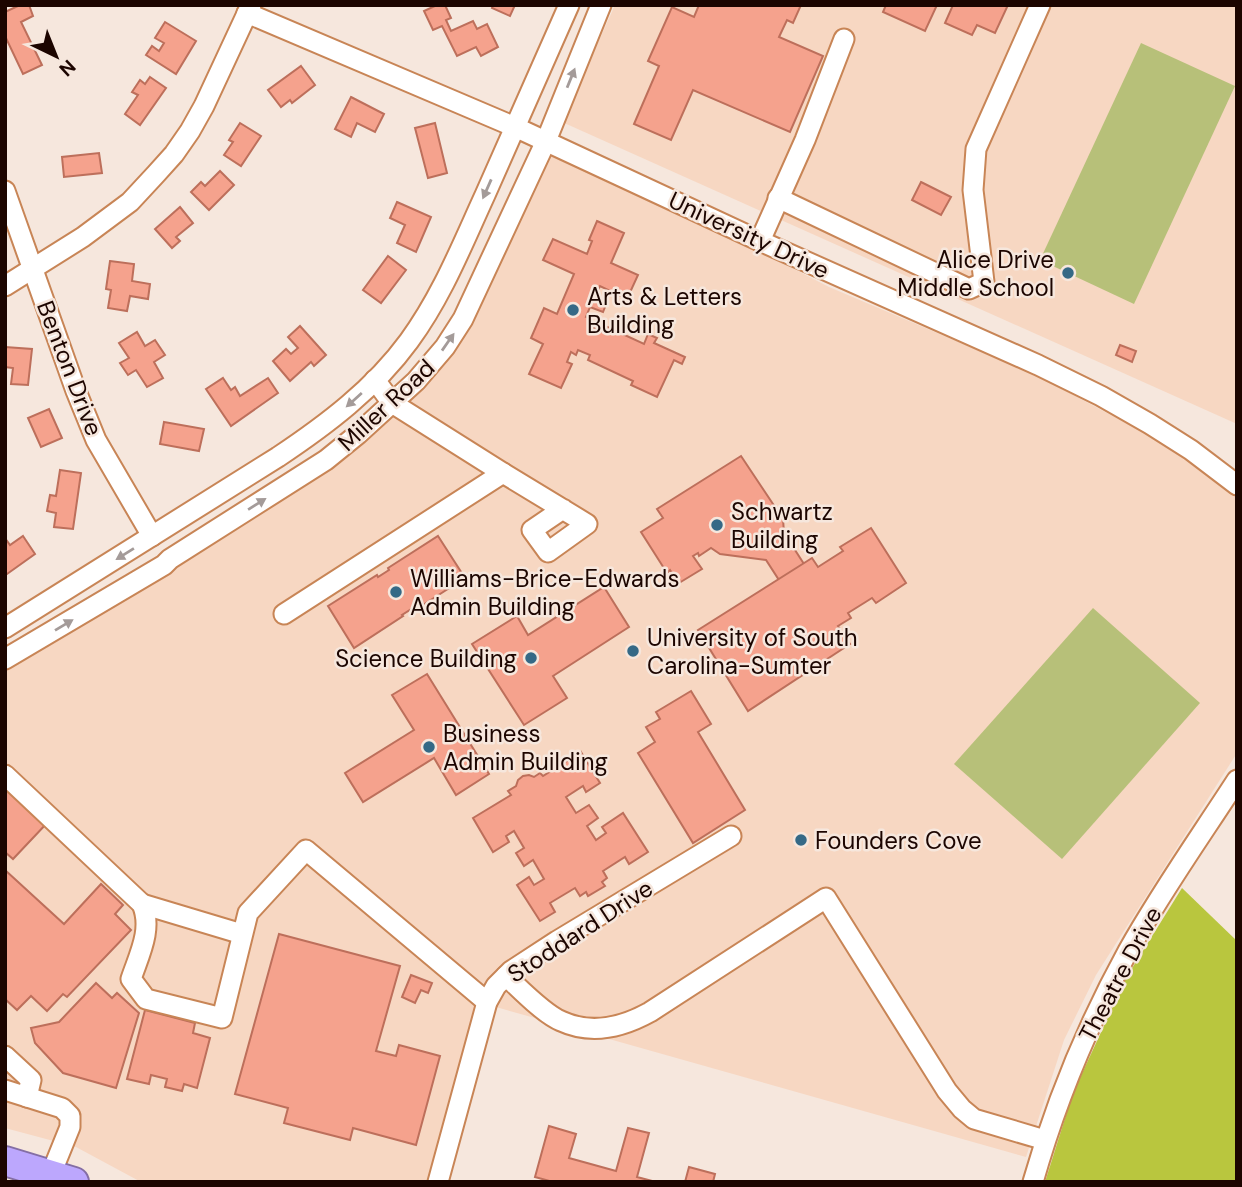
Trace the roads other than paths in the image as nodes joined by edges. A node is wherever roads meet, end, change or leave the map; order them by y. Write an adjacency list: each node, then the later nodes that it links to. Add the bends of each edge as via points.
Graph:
1 (569, 5): 6 (street, Miller Road)
2 (601, 5): 7 (street, Miller Road, one-way to 2)
3 (1040, 5): 9 (street, via 976,149 974,190 985,282 969,289)
4 (249, 9): 6 (street, University Drive); 11 (street, via 204,106 174,154 130,202)
5 (844, 39): 9 (street)
6 (515, 127): 7 (street, University Drive); 13 (street, Miller Road, one-way to 13, via 444,286 409,341)
7 (546, 141): 10 (street, University Drive); 14 (street, Miller Road, one-way to 7, via 445,347 463,319)
8 (5, 191): 11 (street, Benton Drive)
9 (778, 198): 10 (street)
10 (760, 242): 16 (street, University Drive, via 1101,396 1175,440)
11 (33, 268): 12 (street); 18 (street, Benton Drive, via 96,440)
12 (5, 286)
13 (374, 380): 14 (street); 18 (street, Miller Road, one-way to 18, via 318,430)
14 (392, 403): 15 (street); 21 (street, Miller Road, one-way to 14, via 164,565 326,460)
15 (503, 473): 17 (street); 19 (street)
16 (1237, 485)
17 (563, 509)
18 (152, 536): 20 (street, Miller Road, one-way to 20)
19 (284, 614)
20 (5, 628)
21 (5, 659)
22 (5, 775): 25 (street)
23 (1237, 780): 32 (street, Theatre Drive, via 1151,913 1106,993)
24 (731, 836): 27 (street, Stoddard Drive)
25 (142, 904): 26 (street); 26 (street, via 146,935 131,979 146,999 222,1018)
26 (242, 934): 28 (street, via 248,913 306,850)
27 (506, 976): 28 (street, Stoddard Drive); 32 (street, via 560,1021 608,1028 650,1012 826,898 962,1109 974,1119)
28 (487, 1002): 35 (street, Stoddard Drive)
29 (5, 1056): 31 (street, via 31,1080)
30 (5, 1090): 31 (street)
31 (27, 1097): 34 (street, via 62,1108 70,1116)
32 (1045, 1140): 36 (street, Theatre Drive)
33 (5, 1161): 34 (highway)
34 (59, 1178)
35 (438, 1182)
36 (1033, 1182)

